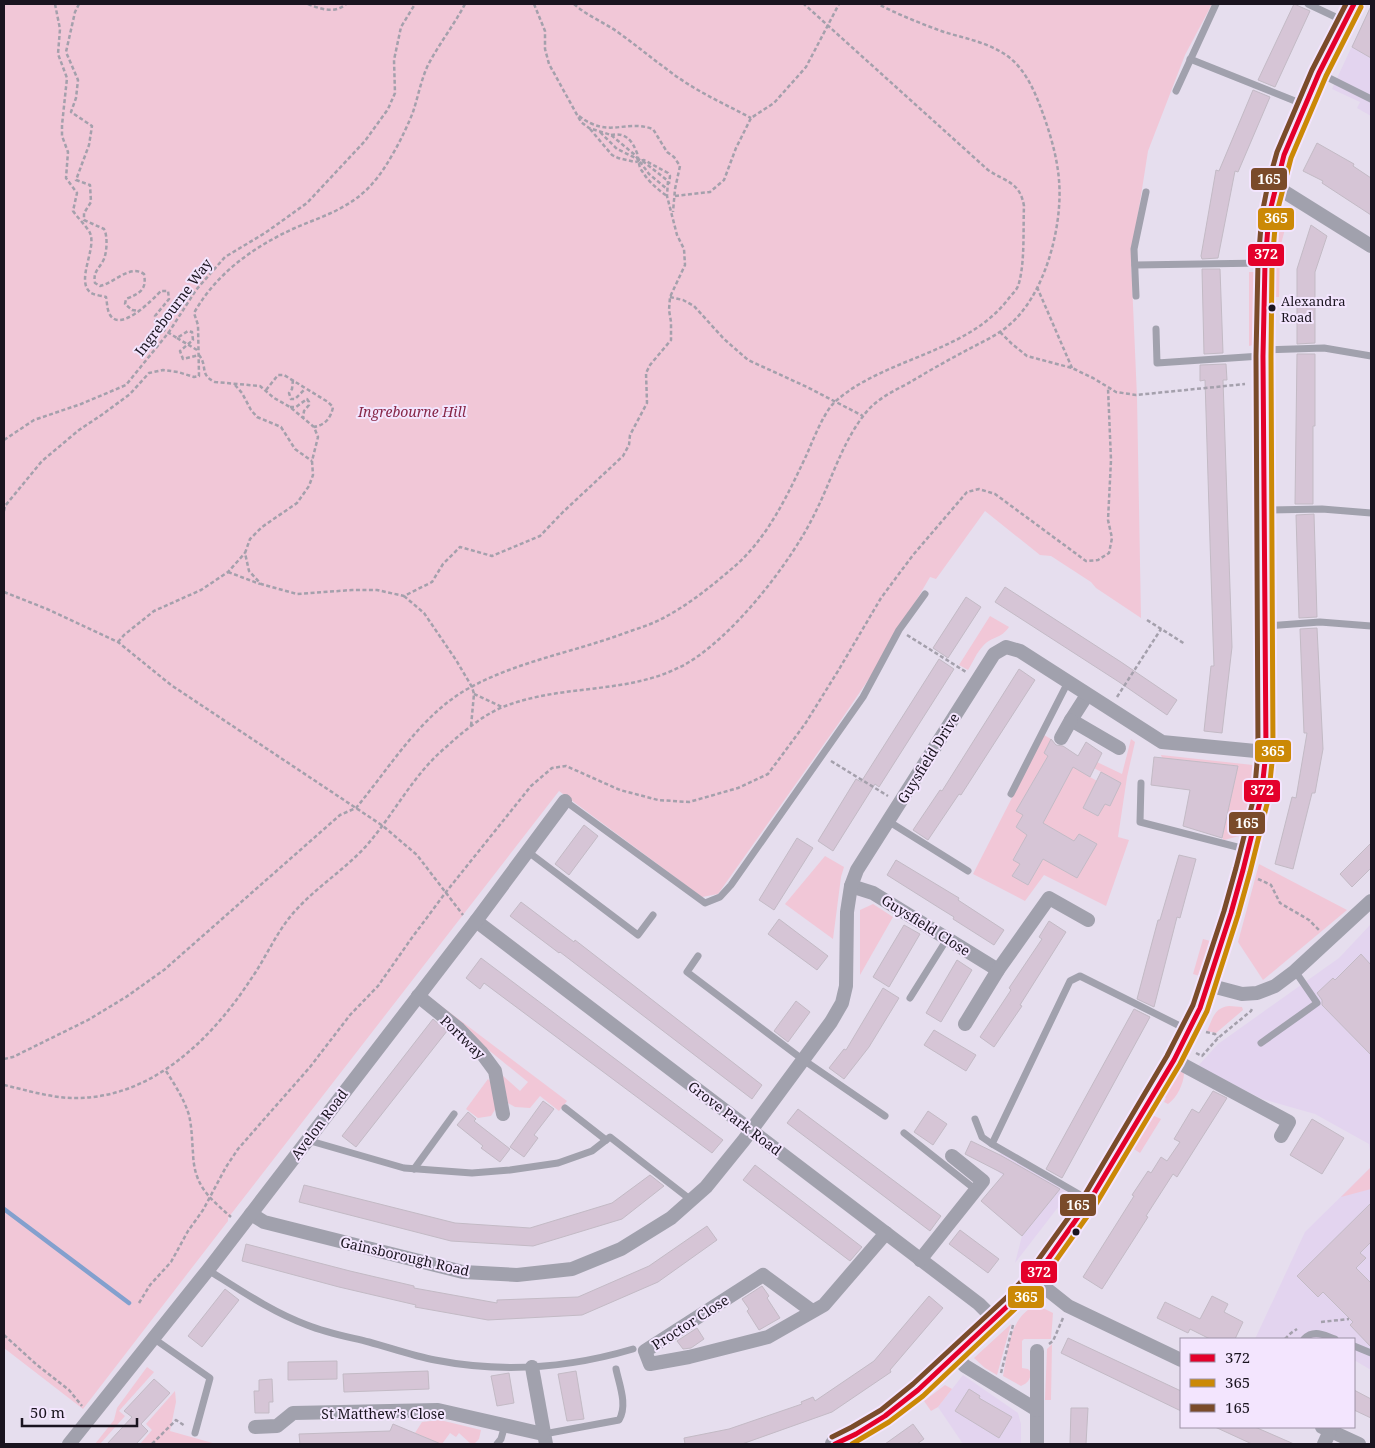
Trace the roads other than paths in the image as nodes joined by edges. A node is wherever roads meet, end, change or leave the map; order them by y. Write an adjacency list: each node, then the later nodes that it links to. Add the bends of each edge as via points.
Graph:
1 (1216, 4): 5 (lane)
2 (1308, 4): 4 (lane)
3 (1354, 4): 4 (street)
4 (1344, 21): 6 (street)
5 (1190, 58): 7 (lane); 9 (lane)
6 (1319, 73): 8 (lane); 9 (street)
7 (1176, 91)
8 (1371, 99)
9 (1305, 105): 10 (street)
10 (1275, 186): 12 (street); 13 (street)
11 (1146, 192): 14 (lane, via 1134,249)
12 (1371, 246)
13 (1265, 262): 14 (lane); 17 (street)
14 (1135, 265): 15 (lane)
15 (1136, 296)
16 (1156, 330): 17 (lane, via 1157,363)
17 (1263, 353): 18 (lane, via 1324,348); 19 (street)
18 (1371, 356)
19 (1264, 510): 20 (lane, via 1322,509); 22 (street)
20 (1371, 513)
21 (925, 594): 32 (lane, via 899,630 863,697 720,897 705,903)
22 (1265, 626): 23 (lane, via 1320,622); 29 (street)
23 (1371, 626)
24 (1068, 682): 25 (street, Guysfield Drive); 31 (lane); 33 (street, Guysfield Drive, via 1020,651 1006,647 994,654)
25 (1087, 694): 26 (street); 29 (street, Guysfield Drive, via 1162,742)
26 (1071, 720): 27 (street); 28 (street)
27 (1061, 738)
28 (1119, 748)
29 (1266, 752): 34 (street, via 1261,798)
30 (1142, 783): 34 (lane, via 1140,822)
31 (1011, 794)
32 (566, 801): 35 (street, Avelon Road)
33 (888, 821): 36 (lane); 37 (street, Guysfield Drive, via 857,870)
34 (1248, 850): 46 (street)
35 (527, 851): 39 (lane, via 638,935); 40 (street, Avelon Road)
36 (968, 871)
37 (851, 886): 42 (street, Guysfield Close, via 873,893); 52 (street, Guysfield Drive, via 847,912 846,986 842,1003)
38 (1371, 900): 45 (street)
39 (653, 915)
40 (469, 918): 47 (street, Avelon Road); 59 (street, Grove Park Road)
41 (1088, 920): 44 (street, via 1049,898)
42 (947, 939): 44 (street, Guysfield Close); 48 (lane)
43 (698, 956): 52 (lane, via 687,972)
44 (998, 970): 49 (street)
45 (1295, 971): 46 (street, via 1275,986 1257,993 1242,994); 51 (lane, via 1317,1003)
46 (1208, 985): 50 (street)
47 (418, 996): 56 (street, Portway, via 459,1029 496,1071); 62 (street, Avelon Road)
48 (910, 998)
49 (965, 1024)
50 (1197, 1031): 53 (street); 64 (lane, via 1080,976 1070,981)
51 (1261, 1042)
52 (802, 1059): 57 (lane); 59 (street, Guysfield Drive)
53 (1174, 1060): 61 (street, via 1289,1122); 69 (street)
54 (565, 1108): 63 (lane)
55 (454, 1114): 66 (lane)
56 (503, 1114)
57 (885, 1116)
58 (975, 1120): 64 (lane, via 982,1138)
59 (751, 1130): 68 (street, Gainsborough Road, via 706,1187); 71 (street, Grove Park Road)
60 (904, 1133): 67 (lane)
61 (1281, 1136)
62 (307, 1140): 66 (lane, via 404,1168); 70 (street, Avelon Road)
63 (606, 1140): 66 (lane, via 592,1150 558,1162 510,1170 472,1173); 68 (lane, via 610,1137)
64 (992, 1144): 69 (lane)
65 (952, 1156): 67 (street, via 983,1180)
66 (414, 1168)
67 (976, 1190): 72 (street)
68 (691, 1200): 70 (street, Gainsborough Road, via 671,1218 621,1249 572,1269 518,1275 463,1272 264,1222)
69 (1090, 1200): 74 (street)
70 (251, 1214): 73 (street, Avelon Road)
71 (886, 1233): 72 (street, Grove Park Road); 75 (street, Proctor Close, via 824,1305)
72 (920, 1260): 76 (street, Grove Park Road)
73 (208, 1270): 77 (street, Avelon Road); 86 (lane, via 260,1302 307,1325 433,1360)
74 (1034, 1279): 76 (street); 85 (street, via 1068,1306)
75 (812, 1311): 75 (street, Proctor Close, via 768,1337 689,1357 650,1364 645,1351 763,1275)
76 (993, 1318): 84 (street)
77 (153, 1338): 92 (lane, via 210,1378); 94 (street, Avelon Road)
78 (1305, 1338): 79 (lane, via 1318,1333)
79 (1332, 1338)
80 (1355, 1346): 83 (lane)
81 (633, 1349): 86 (lane, via 602,1358)
82 (1037, 1351): 88 (street)
83 (1371, 1353)
84 (955, 1356): 88 (street, via 964,1366); 96 (street, via 885,1416)
85 (1180, 1360)
86 (532, 1367): 93 (street)
87 (616, 1369): 93 (lane, via 623,1406 619,1420)
88 (1037, 1410): 97 (street)
89 (505, 1425): 90 (street, St Matthew's Close, via 438,1410 293,1413 277,1426); 93 (street, St Matthew's Close); 95 (lane)
90 (255, 1427)
91 (1326, 1429): 98 (street); 99 (street)
92 (195, 1433)
93 (545, 1439)
94 (69, 1444)
95 (497, 1444)
96 (835, 1444)
97 (1037, 1444)
98 (1324, 1444)
99 (1359, 1444)

